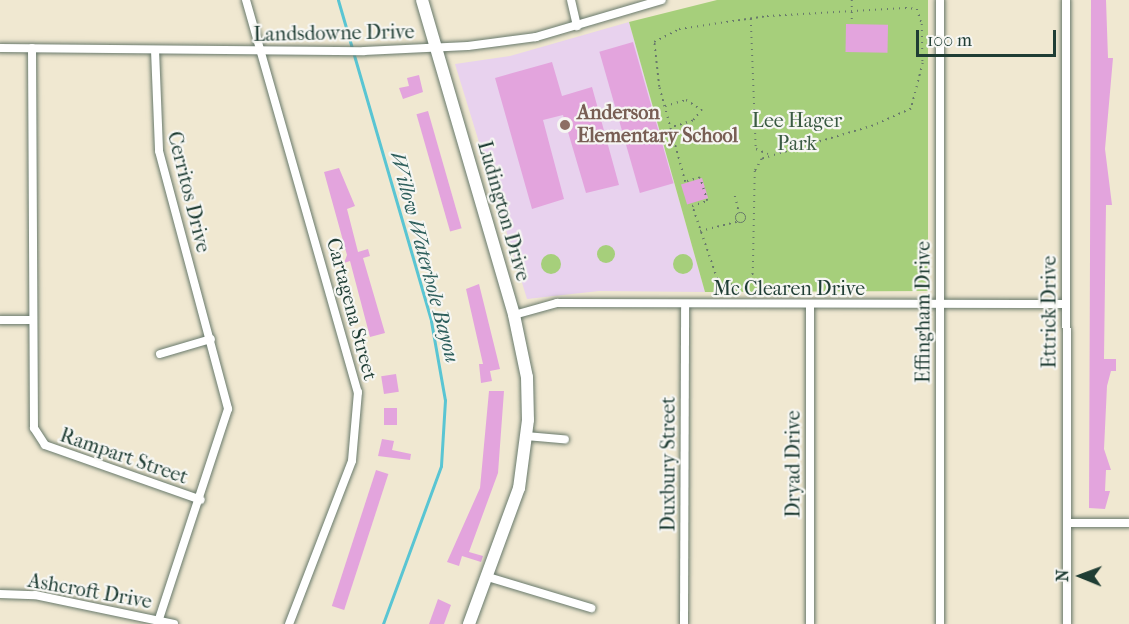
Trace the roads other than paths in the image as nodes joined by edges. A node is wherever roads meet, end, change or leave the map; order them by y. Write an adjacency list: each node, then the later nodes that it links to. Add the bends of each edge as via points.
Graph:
1 (246, 0): 12 (street, Cartagena Street)
2 (423, 0): 10 (street, Ludington Drive)
3 (571, 0): 7 (street)
4 (662, 0): 7 (street, Landsdowne Drive)
5 (940, 0): 14 (street, Effingham Drive)
6 (1066, 0): 15 (street, Ettrick Drive)
7 (578, 26): 10 (street, Landsdowne Drive, via 514,41)
8 (0, 48): 9 (street, Landsdowne Drive)
9 (32, 48): 11 (street, Landsdowne Drive); 19 (street)
10 (436, 48): 12 (street, Landsdowne Drive); 17 (street, Ludington Drive)
11 (155, 50): 12 (street, Landsdowne Drive); 20 (street, Cerritos Drive, via 159,151)
12 (261, 50): 32 (street, Cartagena Street, via 358,392 352,460)
13 (685, 304): 16 (street, Mc Clearen Drive); 17 (street, Mc Clearen Drive, via 557,303); 34 (street, Duxbury Street)
14 (940, 304): 15 (street, Mc Clearen Drive); 16 (street, Mc Clearen Drive); 36 (street, Effingham Drive)
15 (1065, 304): 25 (street, Ettrick Drive)
16 (810, 305): 35 (street, Dryad Drive)
17 (514, 315): 22 (street, Ludington Drive, via 526,377)
18 (0, 320): 19 (street)
19 (31, 320): 24 (street, Rampart Street, via 32,418 38,439)
20 (211, 339): 21 (street); 24 (street, Cerritos Drive, via 228,409)
21 (160, 354)
22 (526, 436): 23 (street); 27 (street, Ludington Drive, via 519,488)
23 (565, 439)
24 (201, 500): 30 (street, Cerritos Drive)
25 (1067, 523): 26 (street); 37 (street, Ettrick Drive)
26 (1129, 524)
27 (488, 577): 29 (street); 33 (street, Ludington Drive)
28 (0, 594): 30 (street, Ashcroft Drive)
29 (591, 608)
30 (159, 619): 31 (street, Ashcroft Drive)
31 (174, 624)
32 (288, 624)
33 (470, 624)
34 (684, 624)
35 (810, 624)
36 (940, 624)
37 (1067, 624)

